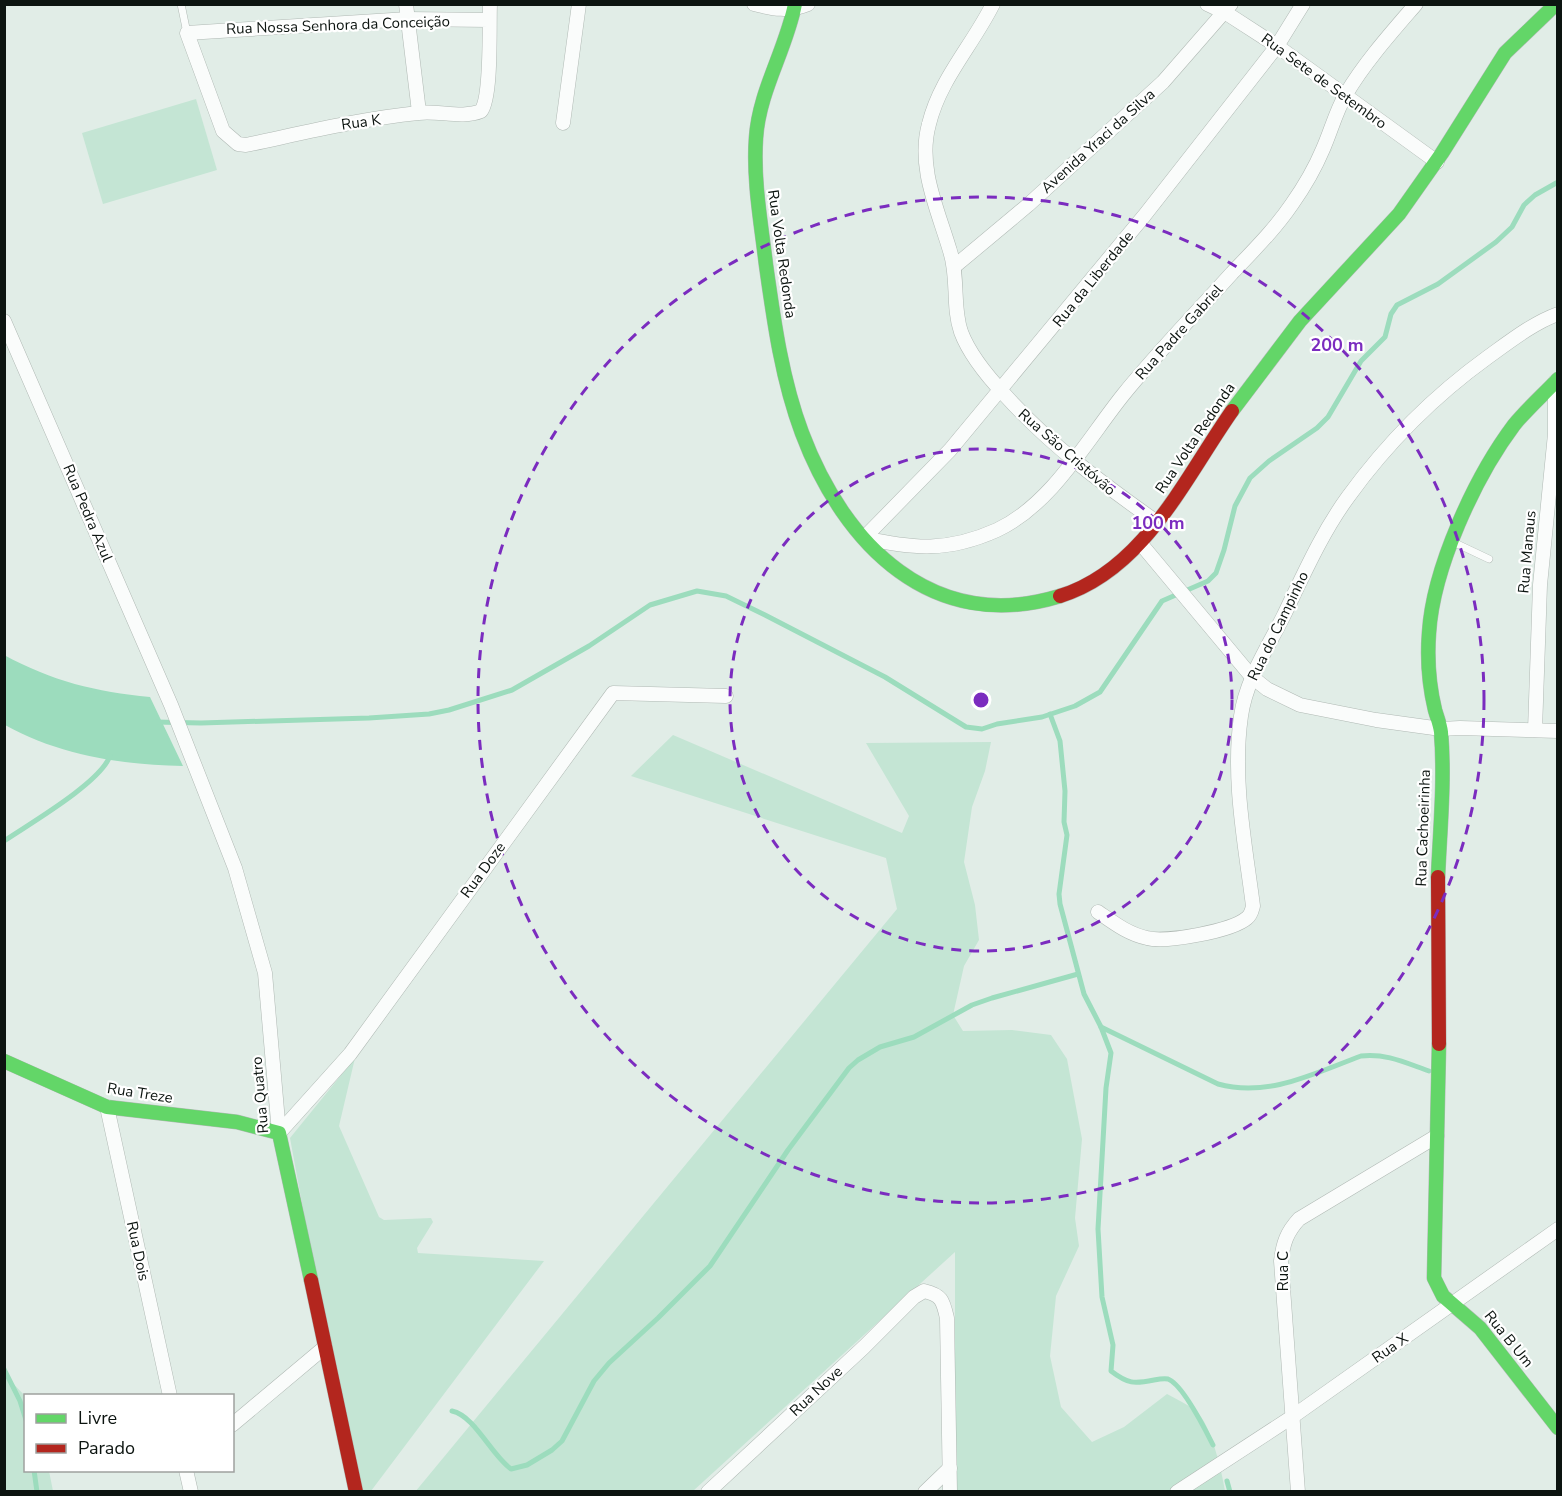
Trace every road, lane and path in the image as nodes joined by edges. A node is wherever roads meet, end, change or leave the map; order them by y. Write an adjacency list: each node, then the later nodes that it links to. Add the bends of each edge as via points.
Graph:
1 (181, 4): 15 (lane)
2 (406, 4): 13 (street)
3 (490, 4): 14 (street)
4 (579, 4): 19 (street)
5 (754, 4): 11 (street, via 776,9)
6 (993, 4): 21 (street, Rua São Cristóvão, via 942,89 925,140 927,173)
7 (1207, 4): 12 (street, Rua Sete de Setembro)
8 (1303, 4): 16 (street, Rua da Liberdade)
9 (1416, 4): 17 (street, Rua Padre Gabriel)
10 (1556, 4): 20 (street, Rua Volta Redonda, via 1508,48)
11 (799, 6): 28 (street, Rua Volta Redonda, via 764,93 755,143 755,176 770,303 790,394 812,461 843,515)
12 (1229, 9): 16 (street, Rua Sete de Setembro); 21 (street, Avenida Yraci da Silva, via 1163,82 1029,205)
13 (408, 20): 14 (street, Rua Nossa Senhora da Conceição); 15 (street, Rua Nossa Senhora da Conceição); 18 (street)
14 (489, 20): 18 (street, Rua K, via 484,107 477,113)
15 (187, 33): 18 (street, Rua K, via 223,131 237,144)
16 (1277, 46): 17 (street, Rua Sete de Setembro); 25 (street, Rua da Liberdade, via 1137,225)
17 (1345, 95): 20 (street, Rua Sete de Setembro); 26 (street, Rua Padre Gabriel, via 1311,174 1291,206 1124,394)
18 (419, 112)
19 (563, 123)
20 (1437, 162): 27 (street, Rua Volta Redonda, via 1381,236 1278,347)
21 (955, 266): 25 (street, Rua São Cristóvão, via 961,331 979,364)
22 (1557, 314): 32 (street, Rua do Campinho, via 1509,342 1452,384 1377,460 1347,498 1312,557)
23 (4, 321): 34 (street, Rua Pedra Azul)
24 (1556, 380): 29 (street, Rua Cachoeirinha, via 1515,424 1494,455); 36 (street, Rua Manaus, via 1555,434 1540,585)
25 (1000, 390): 26 (street, Rua São Cristóvão); 28 (street, Rua da Liberdade, via 950,450)
26 (1073, 460): 27 (street, Rua São Cristóvão); 28 (street, Rua Padre Gabriel, via 1041,498 1020,515 975,539 924,548)
27 (1158, 523): 30 (street, Rua Volta Redonda)
28 (864, 538): 30 (street, Rua Volta Redonda, via 881,558 928,591 968,604 991,606 1022,605 1075,592 1109,572)
29 (1452, 542): 31 (lane); 35 (street, Rua Cachoeirinha, via 1439,578 1429,630 1428,660)
30 (1141, 544): 32 (street)
31 (1489, 559)
32 (1252, 677): 35 (street, via 1300,705); 38 (street, Rua do Campinho, via 1241,715 1237,780 1253,906 1249,916 1193,937 1149,939 1126,932)
33 (726, 696): 41 (street, Rua Doze, via 613,693 350,1054)
34 (171, 705): 41 (street, Rua Quatro, via 235,868 266,973)
35 (1441, 729): 36 (street); 42 (street, Rua Cachoeirinha)
36 (1535, 730): 37 (street)
37 (1557, 731)
38 (1098, 912)
39 (4, 1062): 40 (street, Rua Treze)
40 (107, 1107): 41 (street, Rua Treze, via 237,1122); 46 (street, Rua Dois)
41 (279, 1132): 45 (street, Rua Quatro)
42 (1437, 1136): 44 (street, Rua Cachoeirinha, via 1434,1278); 47 (street, Rua C, via 1299,1219 1288,1231 1281,1261)
43 (1557, 1229): 44 (street, Rua X)
44 (1451, 1306): 47 (street, Rua X); 49 (street, Rua B Um, via 1474,1320)
45 (325, 1347): 48 (street); 53 (street, Rua Quatro)
46 (170, 1394)
47 (1292, 1417): 57 (street, Rua X); 58 (street, Rua C)
48 (234, 1423)
49 (1557, 1428)
50 (950, 1468): 54 (street, Rua Nove, via 947,1318 943,1302 935,1294 924,1292 914,1296); 55 (street); 56 (street)
51 (186, 1472): 52 (street)
52 (191, 1491)
53 (356, 1491)
54 (708, 1491)
55 (926, 1491)
56 (950, 1491)
57 (1177, 1491)
58 (1298, 1491)

